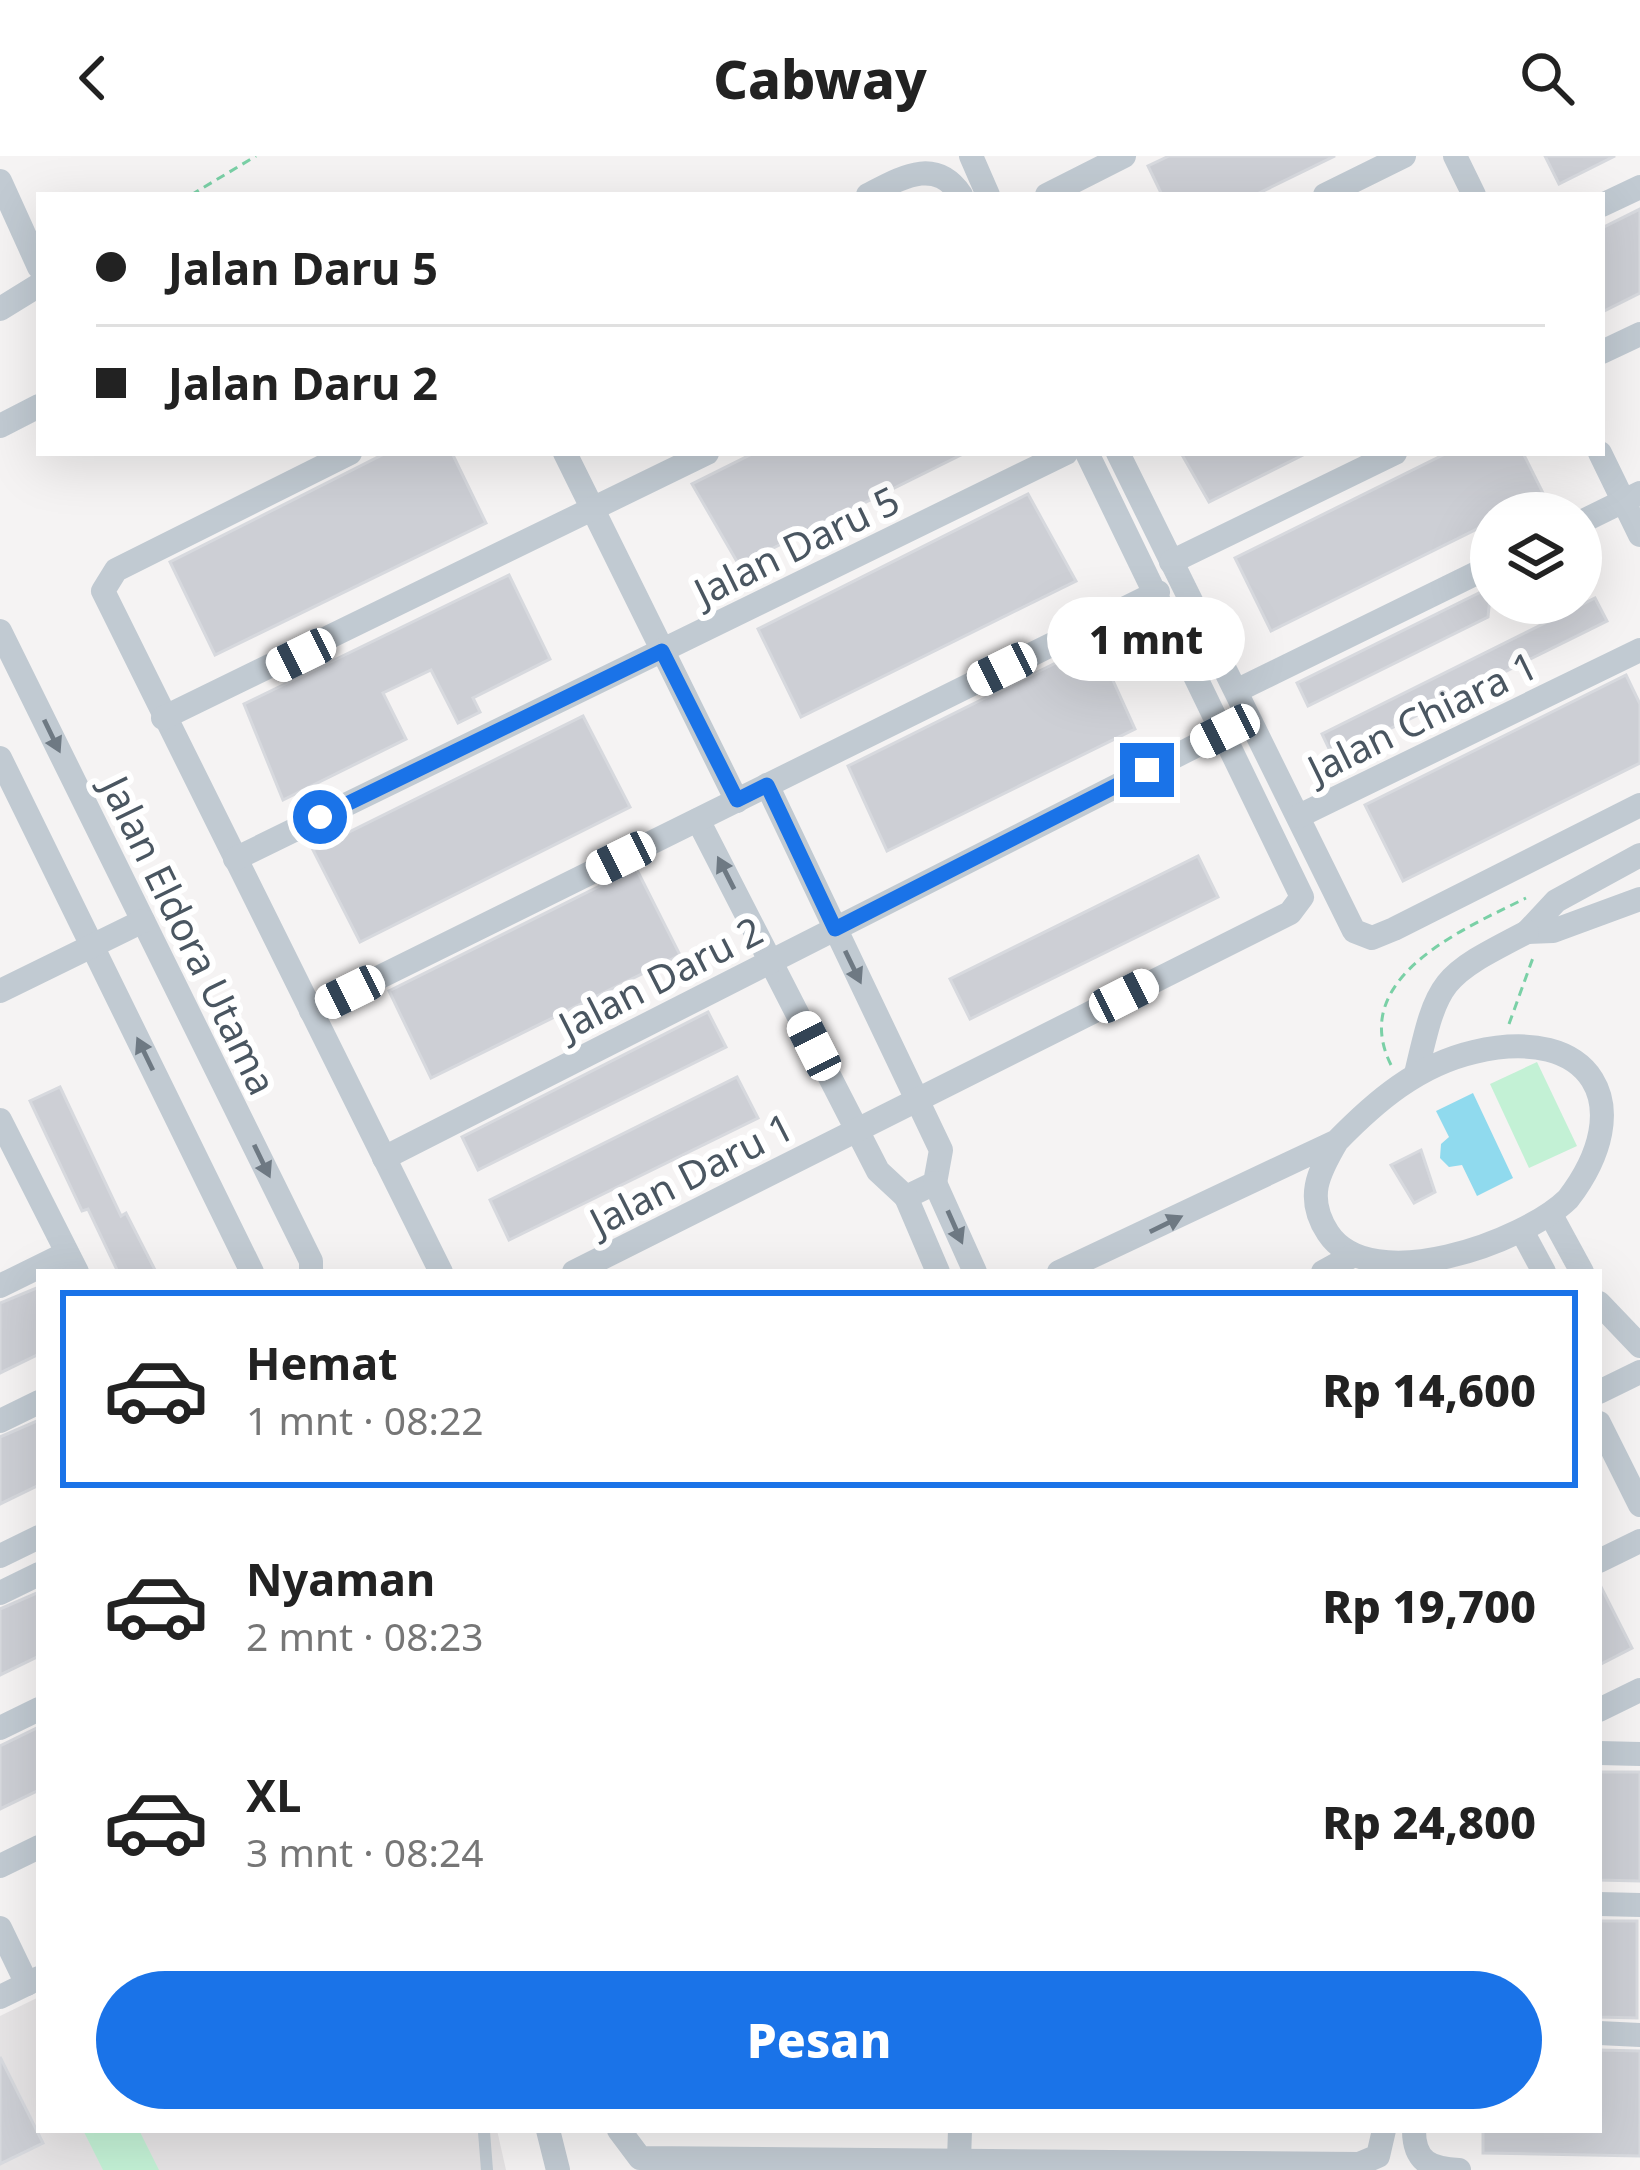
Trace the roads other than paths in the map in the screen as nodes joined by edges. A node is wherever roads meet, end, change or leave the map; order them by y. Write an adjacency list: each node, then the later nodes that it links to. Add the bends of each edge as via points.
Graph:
1 (971, 156): 9 (street)
2 (1124, 156): 10 (street)
3 (1404, 156): 11 (street)
4 (1455, 156): 12 (street)
5 (0, 181): 14 (street)
6 (1640, 187): 13 (street)
7 (874, 192): 8 (street, via 933,171)
8 (959, 192)
9 (987, 192)
10 (1053, 192)
11 (1331, 192)
12 (1473, 192)
13 (1605, 204)
14 (36, 260)
15 (36, 287): 16 (street)
16 (0, 309)
17 (1640, 334): 18 (street)
18 (1605, 351)
19 (36, 408): 20 (street)
20 (0, 426)
21 (344, 456): 40 (street, via 107,580 104,591)
22 (566, 456): 30 (street)
23 (701, 456): 30 (street)
24 (1060, 456): 38 (street, Jalan Daru 5)
25 (1089, 456): 35 (street)
26 (1119, 456): 33 (street)
27 (1389, 456): 33 (street)
28 (1602, 456): 29 (street)
29 (1632, 497): 31 (street); 32 (street)
30 (592, 510): 38 (street); 40 (street)
31 (1602, 512)
32 (1640, 535)
33 (1171, 562): 39 (street)
34 (1470, 576): 39 (street)
35 (1158, 592): 41 (street); 43 (street)
36 (0, 631): 53 (street, Jalan Eldora Utama, one-way to 53)
37 (1640, 650): 47 (street, Jalan Chiara 1)
38 (662, 651): 44 (street); 50 (street, Jalan Daru 5)
39 (1238, 690): 47 (street)
40 (164, 718): 50 (street)
41 (1225, 731): 54 (street, Jalan Daru 2); 61 (street, Jalan Daru 1, via 1302,897 1290,913)
42 (0, 758): 46 (street)
43 (767, 785): 44 (street); 54 (street)
44 (737, 800): 48 (street)
45 (1640, 805): 47 (street, via 1372,938 1354,932)
46 (11, 809): 56 (street)
47 (1299, 816)
48 (698, 820): 57 (street, one-way to 48); 59 (street)
49 (1640, 855): 51 (street)
50 (235, 859): 59 (street)
51 (1604, 875): 52 (street, via 1600,890); 55 (street, via 1556,901)
52 (1628, 904): 55 (street)
53 (143, 921): 56 (street); 73 (street, Jalan Eldora Utama, one-way to 73)
54 (835, 929): 57 (street, Jalan Daru 2); 61 (street, one-way to 61)
55 (1527, 932): 60 (street, via 1448,977 1433,1000)
56 (92, 946): 58 (street); 72 (street, one-way to 56)
57 (771, 961): 62 (street); 65 (street, Jalan Daru 2)
58 (0, 992)
59 (311, 1011): 65 (street)
60 (1416, 1074): 64 (street); 68 (street, via 1473,1052 1529,1045 1566,1050 1594,1070 1612,1103 1610,1145)
61 (917, 1100): 62 (street, Jalan Daru 1); 66 (street, via 941,1150)
62 (856, 1130): 67 (street, via 878,1172); 75 (street, Jalan Daru 1)
63 (4, 1136): 71 (street)
64 (1337, 1141): 70 (street, via 1316,1178 1315,1201 1335,1244); 78 (street, one-way to 64)
65 (384, 1158): 74 (street)
66 (934, 1183): 67 (street); 77 (street, one-way to 77)
67 (906, 1197): 76 (street)
68 (1551, 1215): 69 (street); 81 (street)
69 (1523, 1233): 70 (street, via 1402,1262); 80 (street)
70 (1352, 1256): 79 (street)
71 (72, 1263)
72 (251, 1269)
73 (310, 1269)
74 (440, 1269)
75 (580, 1269)
76 (937, 1269)
77 (974, 1269)
78 (1065, 1269)
79 (1328, 1269)
80 (1542, 1269)
81 (1580, 1269)
82 (36, 1274): 83 (street)
83 (0, 1286)
84 (1602, 1310): 85 (street)
85 (1640, 1346)
86 (1640, 1372): 87 (street)
87 (1602, 1391)
88 (36, 1403): 89 (street)
89 (0, 1421)
90 (1602, 1430): 91 (street)
91 (1640, 1505)
92 (36, 1538): 94 (street)
93 (1640, 1541): 95 (street)
94 (0, 1556)
95 (1602, 1560)
96 (36, 1575): 97 (street)
97 (0, 1593)
98 (1640, 1690): 99 (street)
99 (1602, 1709)
100 (36, 1710): 101 (street)
101 (0, 1728)
102 (1602, 1753): 103 (street)
103 (1640, 1754)
104 (36, 1848): 105 (street)
105 (0, 1866)
106 (1602, 1904): 107 (street)
107 (1640, 1905)
108 (0, 1928): 109 (street)
109 (33, 1981): 110 (street)
110 (0, 1997)
111 (1602, 2033): 112 (street)
112 (1640, 2035)
113 (484, 2133): 121 (lane)
114 (549, 2133): 122 (street)
115 (621, 2133): 119 (street, via 640,2158)
116 (960, 2133): 119 (street)
117 (1383, 2133): 119 (street, via 1378,2156 1359,2164)
118 (1415, 2133): 120 (street, via 1421,2160)
119 (959, 2160)
120 (1435, 2169): 123 (street)
121 (487, 2170)
122 (558, 2170)
123 (1460, 2170)

